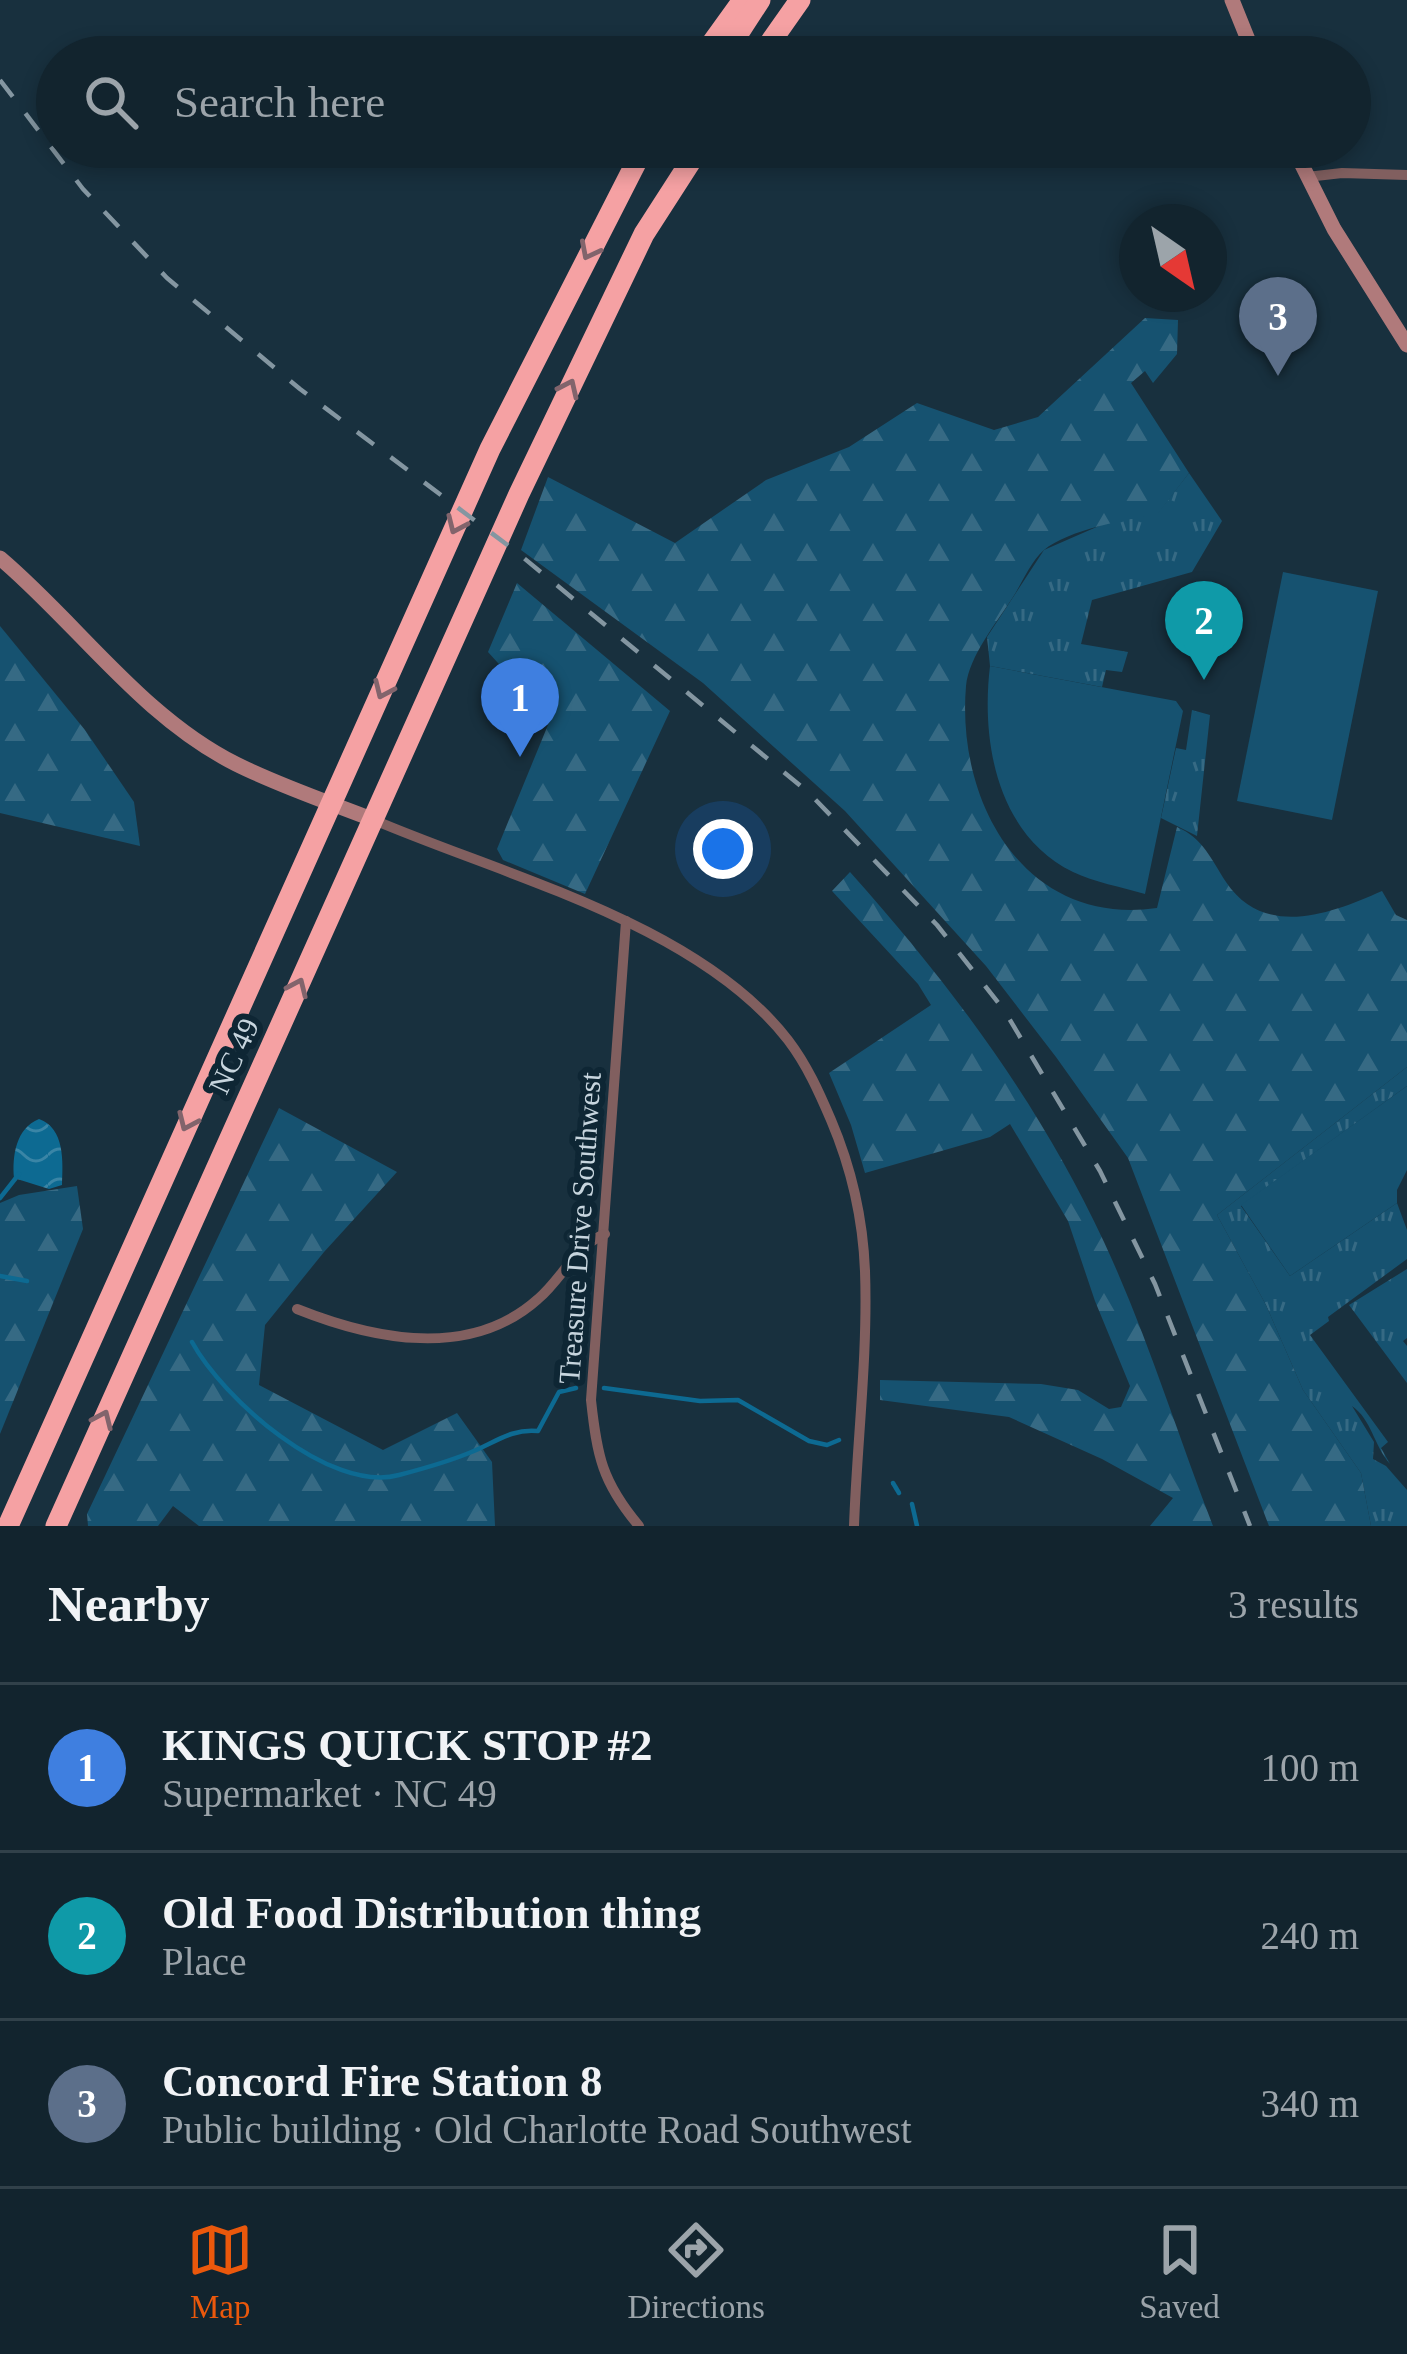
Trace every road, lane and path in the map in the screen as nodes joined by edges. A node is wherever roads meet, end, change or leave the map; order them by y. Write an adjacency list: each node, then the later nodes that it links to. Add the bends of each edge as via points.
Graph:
1 (743, 0): 5 (highway)
2 (760, 0): 6 (highway)
3 (800, 0): 7 (highway)
4 (1232, 0): 8 (street)
5 (717, 36)
6 (736, 36)
7 (775, 36)
8 (1247, 36)
9 (633, 168): 16 (highway, NC 49, one-way to 16, via 482,466)
10 (686, 168): 17 (highway, NC 49 / NC 49, one-way to 10, via 519,494 644,234)
11 (1303, 168): 13 (street)
12 (1407, 176): 13 (street)
13 (1307, 177): 14 (street)
14 (1407, 345)
15 (0, 558): 16 (street, via 181,727 234,764)
16 (332, 803): 17 (street); 21 (highway, NC 49, one-way to 21)
17 (374, 820): 18 (street); 22 (highway, NC 49 / NC 49, one-way to 17)
18 (626, 921): 19 (street, Treasure Drive Southwest); 24 (street, via 724,981 787,1039 842,1147 865,1271)
19 (605, 1234): 20 (street, via 534,1303 487,1327 404,1340); 23 (street, Treasure Drive Southwest, via 591,1400 596,1448 608,1483)
20 (297, 1309)
21 (8, 1526)
22 (56, 1526)
23 (640, 1526)
24 (854, 1526)

